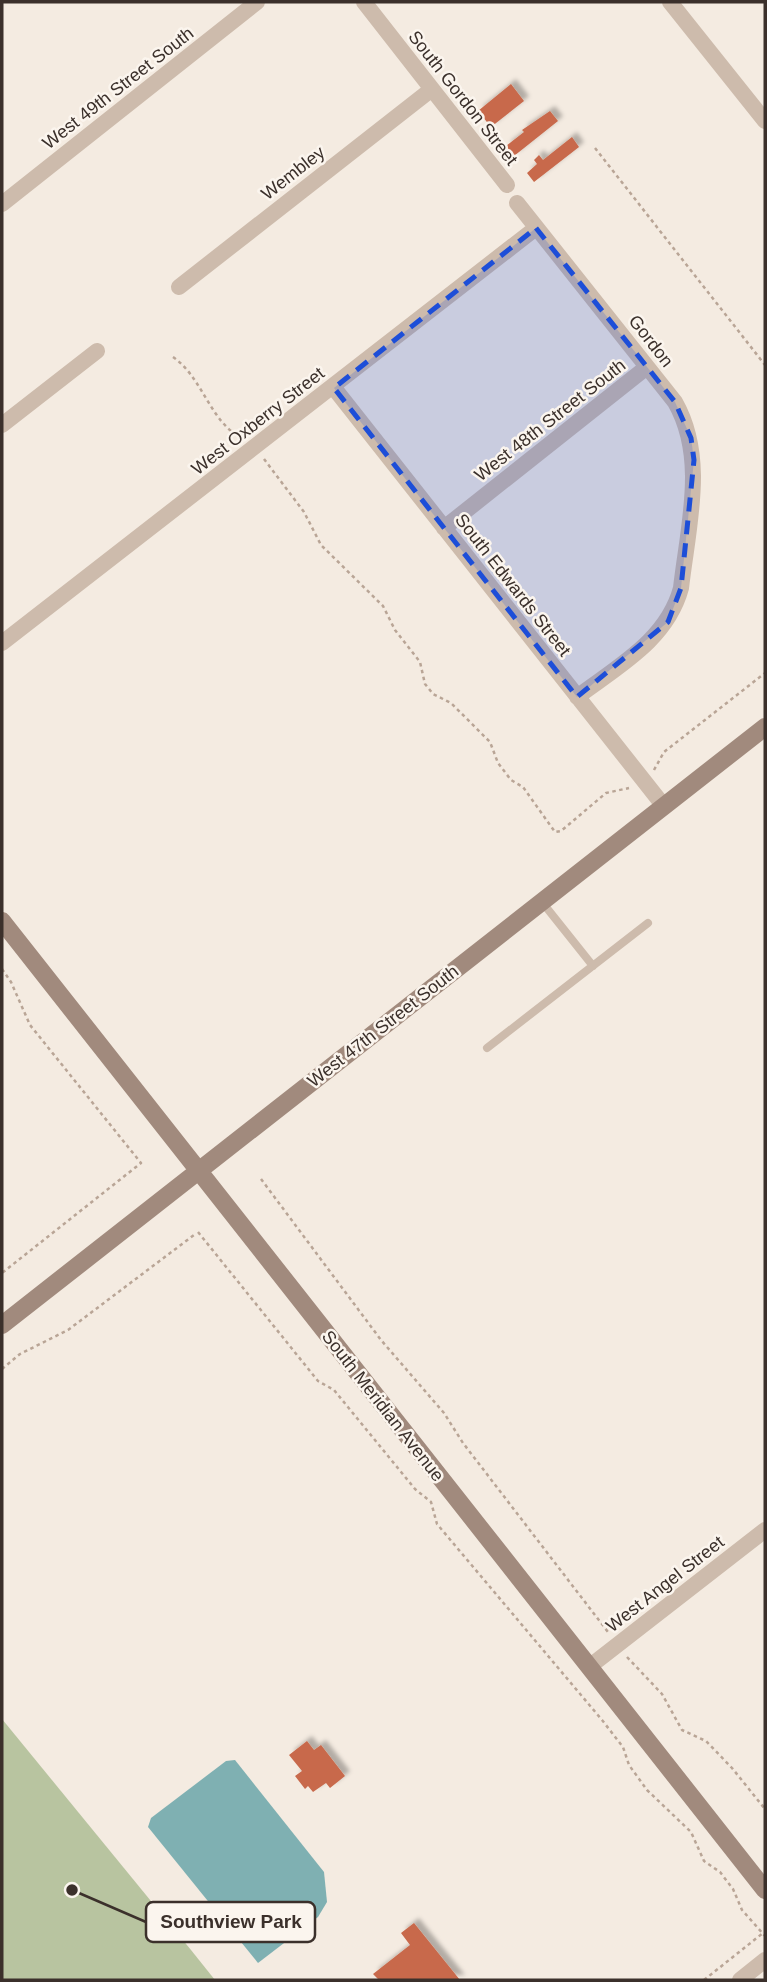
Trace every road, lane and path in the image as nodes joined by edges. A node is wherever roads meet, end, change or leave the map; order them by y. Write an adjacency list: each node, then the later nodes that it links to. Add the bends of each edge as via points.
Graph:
1 (257, 2): 9 (street, West 49th Street South)
2 (364, 2): 4 (street, South Gordon Street)
3 (670, 2): 5 (street)
4 (432, 89): 7 (street, South Gordon Street); 11 (street, Wembley)
5 (765, 121)
6 (595, 148): 14 (path)
7 (507, 185)
8 (517, 203): 10 (street)
9 (2, 204)
10 (536, 228): 15 (street, Gordon); 16 (street, West Oxberry Street)
11 (179, 287)
12 (97, 351): 17 (street)
13 (173, 357): 18 (path, via 185,366 227,430)
14 (765, 365)
15 (647, 368): 19 (street, West 48th Street South); 22 (street, Gordon, via 675,402 691,438 694,460 681,588 668,622 656,636)
16 (334, 388): 18 (street, West Oxberry Street); 19 (street, South Edwards Street)
17 (2, 425)
18 (254, 449): 20 (street, West Oxberry Street); 24 (path, via 304,512 321,545 383,606 420,662 425,684 490,742 498,763 523,787 555,832 606,793)
19 (444, 528): 22 (street, South Edwards Street)
20 (2, 643)
21 (765, 673): 24 (path, via 664,752 662,761)
22 (578, 697): 24 (street, South Edwards Street)
23 (765, 727): 25 (main road, West 47th Street South)
24 (643, 780): 25 (street, South Edwards Street)
25 (663, 806): 26 (main road, West 47th Street South)
26 (542, 902): 29 (lane); 32 (main road, West 47th Street South)
27 (2, 921): 32 (main road, South Meridian Avenue)
28 (648, 923): 29 (lane)
29 (593, 966): 31 (lane)
30 (2, 969): 36 (path, via 30,1025 141,1163)
31 (487, 1048)
32 (197, 1170): 37 (main road, West 47th Street South); 41 (main road, South Meridian Avenue)
33 (261, 1179): 40 (path)
34 (198, 1231): 44 (path, via 318,1381 334,1391 430,1502 437,1524 602,1720 647,1790 691,1832 704,1861 720,1872 742,1910)
35 (194, 1235): 38 (path, via 68,1330 20,1354)
36 (2, 1273)
37 (2, 1325)
38 (2, 1369)
39 (765, 1530): 40 (street, West Angel Street)
40 (618, 1645): 41 (street, West Angel Street); 42 (path, via 662,1694 682,1730 706,1741)
41 (589, 1667): 43 (main road, South Meridian Avenue)
42 (765, 1810)
43 (765, 1891)
44 (764, 1935): 46 (path)
45 (765, 1960): 47 (street)
46 (704, 1980)
47 (740, 1980)

